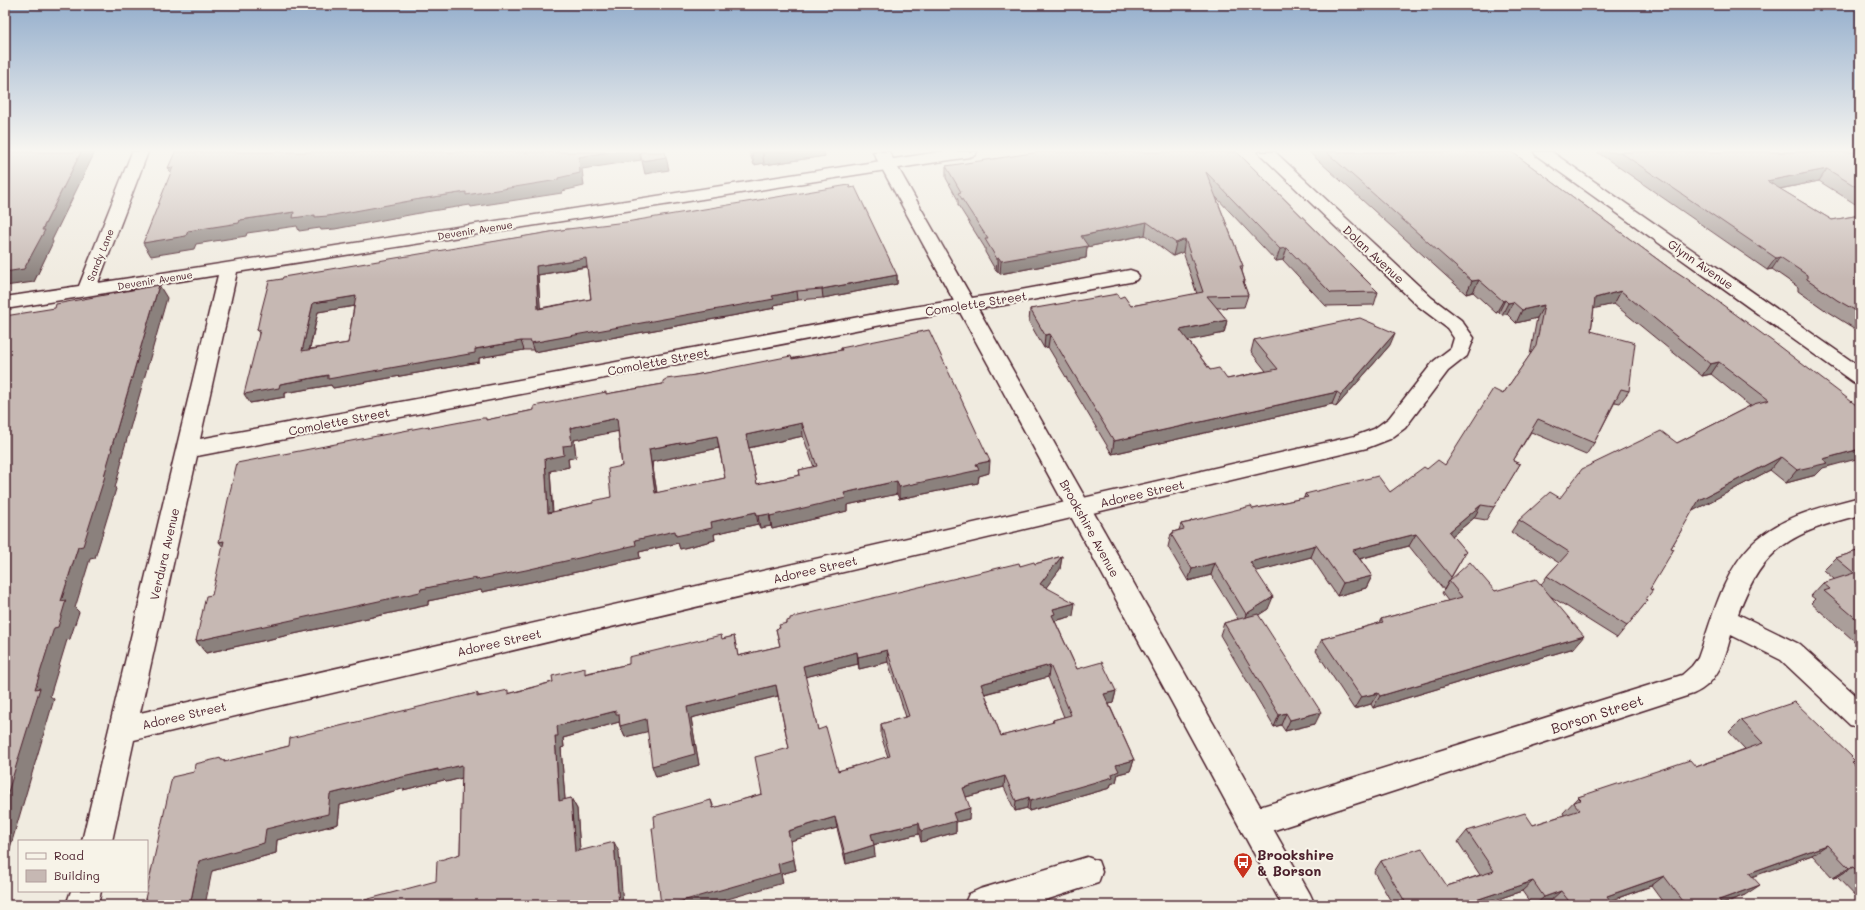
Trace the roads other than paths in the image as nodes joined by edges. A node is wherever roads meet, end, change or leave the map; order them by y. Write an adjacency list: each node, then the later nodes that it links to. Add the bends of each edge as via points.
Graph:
1 (123, 194): 8 (street, Sandy Lane)
2 (667, 194): 6 (street, Devenir Avenue)
3 (904, 194): 10 (street, Brookshire Avenue)
4 (1311, 194): 11 (street, Dolan Avenue, via 1425,302 1454,324)
5 (1602, 194): 12 (street, Glynn Avenue)
6 (229, 268): 8 (street, Devenir Avenue); 13 (street, Verdura Avenue)
7 (1130, 276): 10 (street, Comolette Street)
8 (86, 290): 9 (street, Devenir Avenue)
9 (5, 303)
10 (965, 305): 13 (street, Comolette Street); 15 (street, Brookshire Avenue)
11 (1464, 338): 15 (street, Adoree Street, via 1460,350 1441,366 1397,423 1382,434 1359,443)
12 (1860, 377)
13 (186, 450): 18 (street, Verdura Avenue)
14 (1860, 506): 16 (street, Borson Street, via 1826,515 1776,538 1745,569)
15 (1080, 508): 18 (street, Adoree Street); 19 (street, Brookshire Avenue)
16 (1724, 619): 17 (street, via 1779,645 1794,655); 19 (street, Borson Street, via 1709,664 1696,680 1684,686)
17 (1860, 716)
18 (122, 730): 20 (street, Verdura Avenue)
19 (1253, 823): 25 (street, Brookshire Avenue)
20 (97, 840)
21 (1088, 872): 24 (street)
22 (86, 892): 23 (street)
23 (82, 905)
24 (980, 905)
25 (1299, 905)

